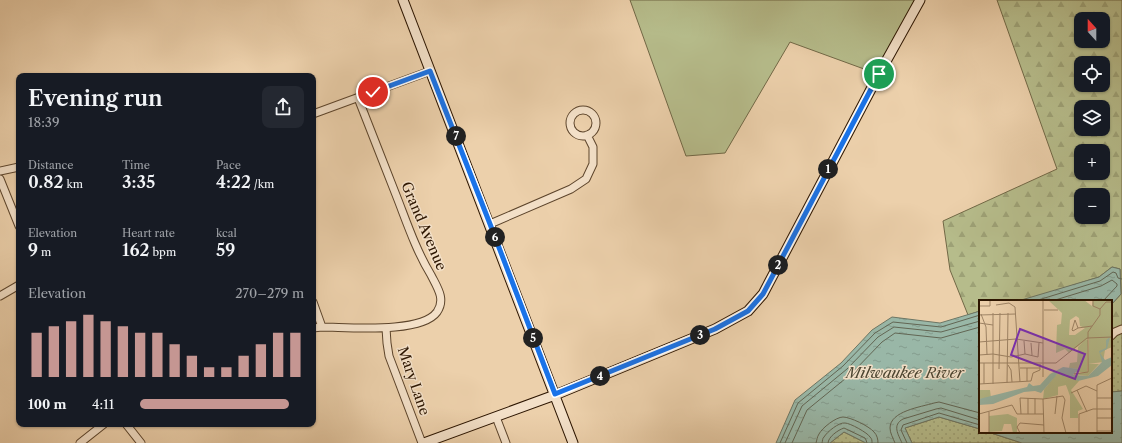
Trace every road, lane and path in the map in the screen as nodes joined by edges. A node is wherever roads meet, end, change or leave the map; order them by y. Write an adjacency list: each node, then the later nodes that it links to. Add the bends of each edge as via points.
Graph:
1 (403, 0): 3 (street)
2 (920, 0): 20 (street, via 763,294 748,311 715,329)
3 (430, 71): 4 (street); 11 (street)
4 (358, 98): 5 (street); 17 (street, Grand Avenue, via 417,248 442,301 437,312 429,318 414,324)
5 (316, 113)
6 (587, 135): 11 (street, via 593,147 593,164 586,179 570,189)
7 (16, 168): 8 (street)
8 (0, 171)
9 (0, 179): 10 (street)
10 (16, 219)
11 (490, 224): 20 (street)
12 (16, 287): 13 (street)
13 (0, 296)
14 (316, 310): 15 (street)
15 (322, 327): 16 (street, Grand Avenue); 17 (street, Grand Avenue)
16 (316, 328)
17 (386, 328): 26 (street, Mary Lane, via 389,356)
18 (1122, 329): 19 (street)
19 (1112, 335)
20 (555, 394): 21 (street); 28 (street)
21 (496, 417): 26 (street); 27 (street)
22 (100, 427): 24 (street)
23 (128, 427): 25 (street)
24 (80, 443)
25 (141, 443)
26 (423, 443)
27 (506, 443)
28 (574, 443)

